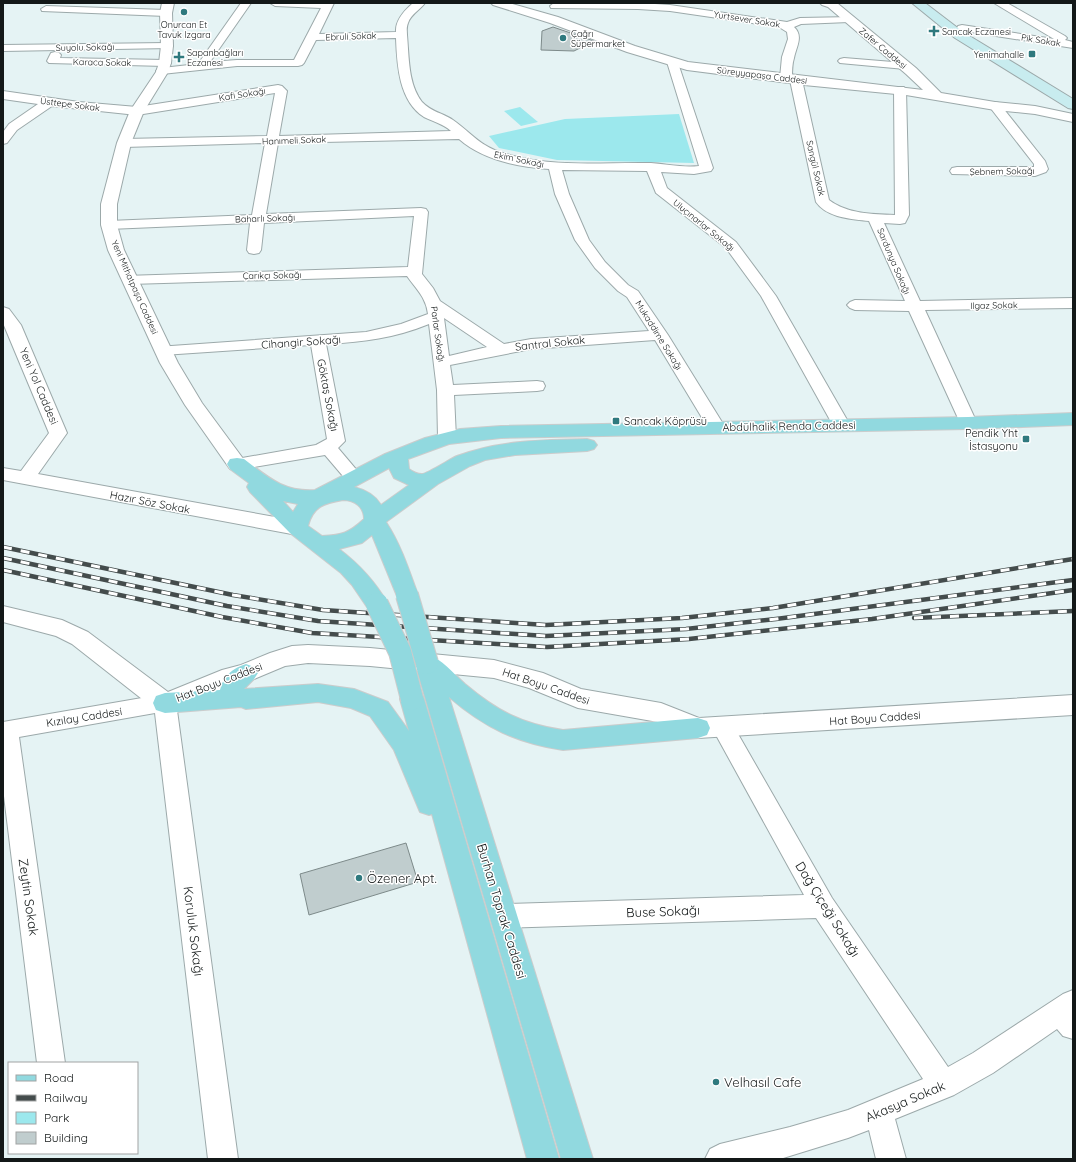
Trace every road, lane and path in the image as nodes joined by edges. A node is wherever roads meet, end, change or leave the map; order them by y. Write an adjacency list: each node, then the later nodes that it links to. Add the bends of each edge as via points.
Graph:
1 (246, 3): 25 (street)
2 (275, 3): 9 (street)
3 (420, 3): 18 (street, Ekim Sokağı, via 403,21)
4 (497, 3): 14 (street, Süreyyapaşa Caddesi)
5 (826, 3): 13 (street, Zafer Caddesi)
6 (918, 3): 34 (main road, via 959,35)
7 (925, 3): 16 (main road)
8 (999, 3): 19 (street)
9 (329, 4): 17 (street, Ebruli Sokak)
10 (555, 4): 14 (street); 15 (street, Yurtsever Sokak, via 670,8)
11 (167, 8): 12 (street); 20 (street, Yeni Mithatpaşa Caddesi)
12 (46, 9)
13 (849, 19): 15 (street, via 800,21); 26 (street, Zafer Caddesi)
14 (554, 20): 24 (street, Süreyyapaşa Caddesi)
15 (786, 26): 28 (street, Yurtsever Sokak, via 792,30 794,39 788,57)
16 (962, 28): 19 (street, Pik Sokak); 29 (main road)
17 (313, 35): 18 (street, Ebruli Sokak); 25 (street, via 298,63)
18 (402, 35): 40 (street, Ekim Sokağı, via 405,75 416,101 425,111 448,122)
19 (1073, 45)
20 (167, 46): 22 (street, Suyolu Sokağı); 27 (street, Yeni Mithatpaşa Caddesi)
21 (3, 48): 22 (street, Suyolu Sokağı)
22 (56, 48): 27 (street, Karaca Sokak, via 53,61)
23 (844, 61): 26 (street)
24 (673, 62): 28 (street, Süreyyapaşa Caddesi); 45 (street, via 706,168 693,170)
25 (202, 66): 27 (street)
26 (905, 66): 32 (street, Zafer Caddesi)
27 (163, 67): 38 (street, Yeni Mithatpaşa Caddesi)
28 (791, 79): 30 (street, Süreyyapaşa Caddesi); 48 (street, Sarıgül Sokak, via 823,202 839,212)
29 (1069, 89)
30 (900, 90): 32 (street, Süreyyapaşa Caddesi); 48 (street, Sardunya Sokağı, via 902,215 900,220)
31 (3, 95): 33 (street, Üsttepe Sokak)
32 (937, 96): 35 (street, Süreyyapaşa Caddesi)
33 (49, 102): 38 (street, Üsttepe Sokak); 41 (street, via 13,127)
34 (1073, 105)
35 (995, 106): 36 (street, Süreyyapaşa Caddesi); 46 (street, Şebnem Sokağı, via 1040,164 1040,169 1034,172)
36 (1035, 110): 37 (street); 39 (street)
37 (1073, 110)
38 (137, 111): 42 (street, Kafi Sokağı, via 278,89 281,91); 43 (street, Yeni Mithatpaşa Caddesi)
39 (1073, 118)
40 (464, 135): 42 (street, Hanımeli Sokak); 44 (street, Ekim Sokağı, via 474,145 496,155)
41 (3, 140)
42 (272, 140): 43 (street, Hanımeli Sokak); 47 (street, Kafi Sokağı)
43 (124, 143): 49 (street, Yeni Mithatpaşa Caddesi, via 109,204)
44 (554, 165): 45 (street, Ekim Sokağı); 58 (street, Mukaddime Sokağı, via 562,194 582,240 600,265 623,288 633,294)
45 (652, 167): 67 (street, Uluçınarlar Sokağı, via 661,190 731,245 740,255 768,296)
46 (957, 171)
47 (258, 218): 49 (street, Baharlı Sokağı); 50 (street, Kafi Sokağı); 51 (street, Baharlı Sokağı, via 421,212)
48 (876, 218): 55 (street, Sardunya Sokağı)
49 (109, 225): 52 (street, Yeni Mithatpaşa Caddesi, via 116,250)
50 (254, 250)
51 (415, 271): 52 (street, Çarıkçı Sokağı); 56 (street, Parlar Sokağı, via 414,275 428,291)
52 (130, 279): 61 (street, Yeni Mithatpaşa Caddesi)
53 (1073, 303): 55 (street, Ilgaz Sokak)
54 (855, 305): 55 (street, Ilgaz Sokak)
55 (914, 306): 66 (street, Sardunya Sokağı)
56 (435, 310): 59 (street, Cihangir Sokağı, via 406,328 366,337); 60 (street); 62 (street, Parlar Sokağı)
57 (6, 321): 75 (street, Yeni Yol Caddesi, via 58,433)
58 (660, 335): 60 (street, Santral Sokak, via 550,342); 69 (street, Mukaddime Sokağı)
59 (318, 342): 61 (street, Cihangir Sokağı); 71 (street, Göktaş Sokağı, via 336,441)
60 (501, 349): 62 (street, Santral Sokak)
61 (163, 350): 73 (street, Yeni Mithatpaşa Caddesi, via 194,405)
62 (442, 362): 64 (street, Parlar Sokağı)
63 (537, 386): 64 (street)
64 (445, 390): 70 (street, Parlar Sokağı)
65 (1073, 419): 66 (main road, Abdülhalik Renda Caddesi)
66 (968, 423): 67 (main road, Abdülhalik Renda Caddesi)
67 (841, 425): 68 (main road, Abdülhalik Renda Caddesi)
68 (794, 426): 69 (main road, Abdülhalik Renda Caddesi); 77 (main road, Abdülhalik Renda Caddesi, via 732,442 526,447 471,458 448,468)
69 (716, 428): 70 (main road, Abdülhalik Renda Caddesi, via 500,432)
70 (447, 438): 72 (main road, Abdülhalik Renda Caddesi)
71 (327, 446): 73 (street, Göktaş Sokağı, via 320,450); 76 (street)
72 (398, 457): 76 (main road, Abdülhalik Renda Caddesi); 77 (main road, via 398,470 404,475)
73 (237, 464): 78 (main road, via 285,495); 80 (main road)
74 (3, 474): 75 (street, Hazır Söz Sokak)
75 (26, 478): 80 (street, Hazır Söz Sokak)
76 (354, 478): 78 (main road, Abdülhalik Renda Caddesi)
77 (429, 482): 79 (main road, Abdülhalik Renda Caddesi)
78 (319, 498): 79 (main road, via 349,492 358,494 370,503 375,514); 80 (main road, Abdülhalik Renda Caddesi, via 305,509)
79 (374, 520): 81 (main road, via 368,528 352,538 336,543); 83 (main road, bridge, via 382,530 407,595)
80 (297, 528): 81 (main road)
81 (318, 544): 86 (main road, bridge, via 360,579 377,604)
82 (3, 614): 87 (street, Hat Boyu Caddesi, via 62,629 80,638)
83 (427, 664): 86 (main road, Burhan Toprak Caddesi); 90 (main road, via 471,703 498,721 542,738 563,740)
84 (246, 673): 85 (main road, via 232,686 233,696); 87 (street, Hat Boyu Caddesi); 90 (street, Hat Boyu Caddesi, via 278,659 308,654 494,669 535,680 578,698 661,713)
85 (240, 698): 87 (main road); 93 (main road, via 318,693 354,698 378,709 405,745)
86 (425, 701): 93 (main road, Burhan Toprak Caddesi); 94 (main road, Burhan Toprak Caddesi)
87 (165, 703): 91 (street, Kızılay Caddesi); 99 (street, Koruluk Sokağı)
88 (1073, 705): 89 (street, Hat Boyu Caddesi)
89 (722, 726): 90 (street, Hat Boyu Caddesi); 92 (street, Dağ Çiçeği Sokağı)
90 (698, 728)
91 (5, 731): 96 (street, Zeytin Sokak)
92 (822, 906): 94 (street, Buse Sokağı); 97 (street, Dağ Çiçeği Sokağı)
93 (472, 913): 100 (main road, Burhan Toprak Caddesi)
94 (504, 916): 101 (main road, Burhan Toprak Caddesi)
95 (1069, 1014): 97 (street, Akasya Sokak)
96 (51, 1062)
97 (944, 1085): 98 (street, Akasya Sokak)
98 (879, 1113): 102 (street, Akasya Sokak, via 790,1142); 103 (street)
99 (223, 1159)
100 (543, 1159)
101 (577, 1159)
102 (720, 1159)
103 (891, 1159)

